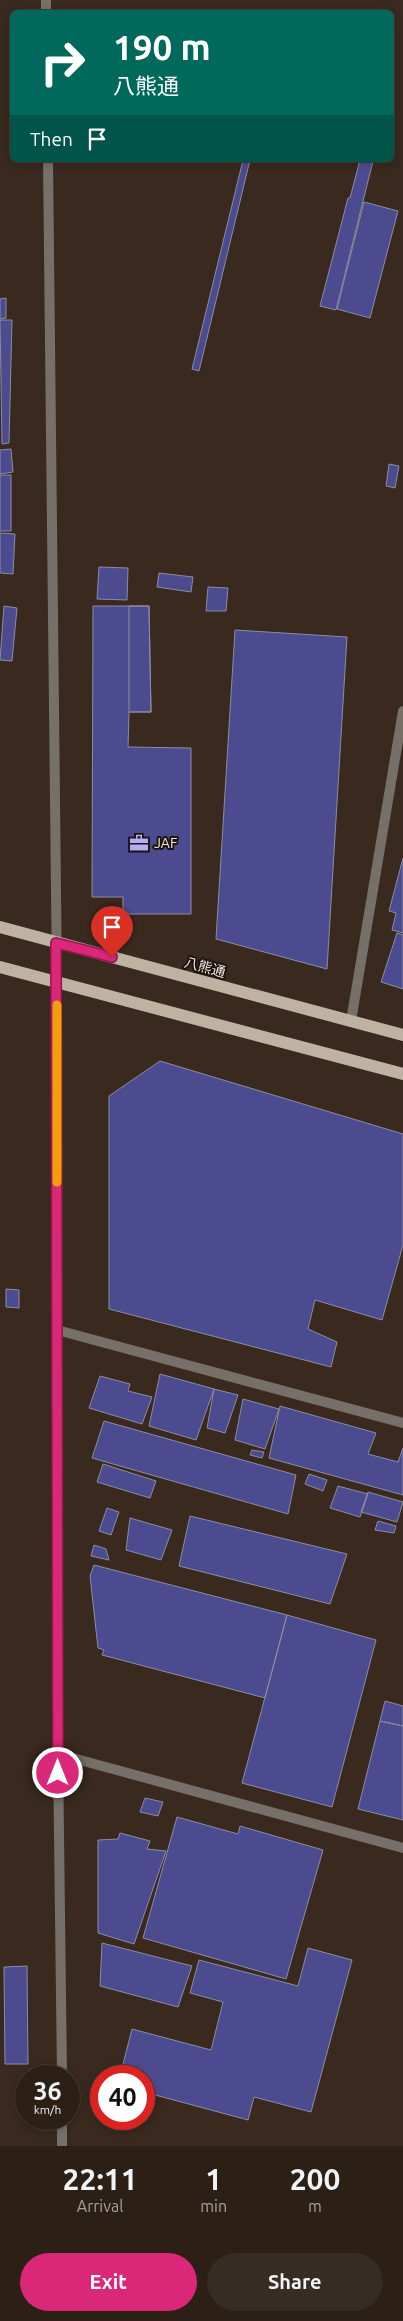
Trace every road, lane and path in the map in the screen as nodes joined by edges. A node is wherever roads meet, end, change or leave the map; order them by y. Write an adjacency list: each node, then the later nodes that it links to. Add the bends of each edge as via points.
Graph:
1 (48, 162): 4 (street)
2 (403, 711): 7 (street)
3 (0, 927): 4 (main road, 八熊通)
4 (56, 943): 6 (street); 7 (main road, 八熊通)
5 (0, 967): 6 (main road)
6 (57, 982): 9 (main road); 10 (street)
7 (351, 1021): 8 (main road, 八熊通)
8 (403, 1036)
9 (403, 1074)
10 (57, 1330): 11 (street); 12 (street)
11 (403, 1423)
12 (58, 1754): 13 (street); 14 (street)
13 (403, 1848)
14 (62, 2065)
15 (62, 2130): 16 (street)
16 (62, 2146)

